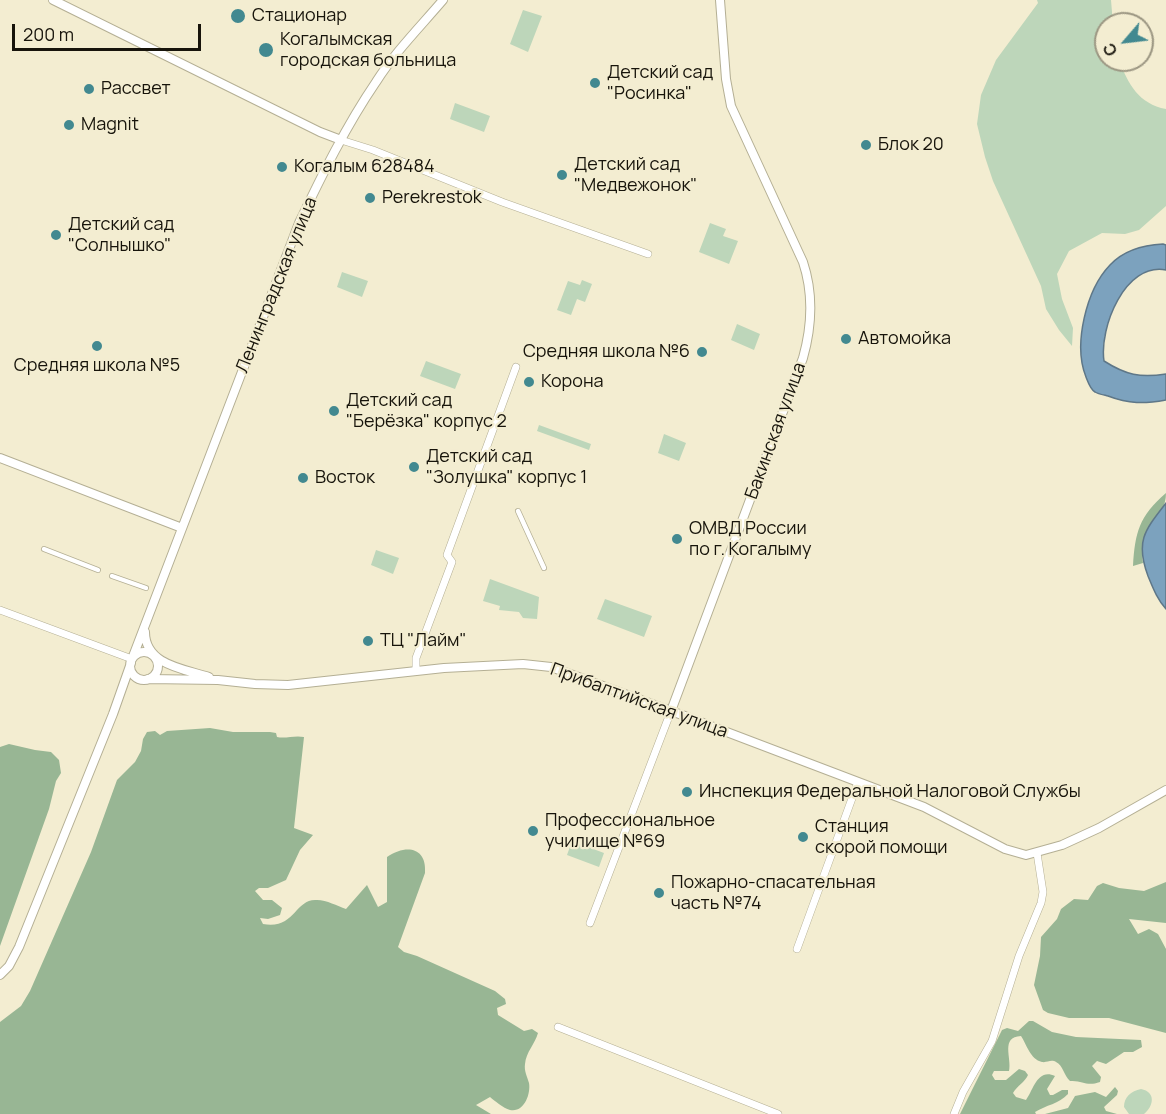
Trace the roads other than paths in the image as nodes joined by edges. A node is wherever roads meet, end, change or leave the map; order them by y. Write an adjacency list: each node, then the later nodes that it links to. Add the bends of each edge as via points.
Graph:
1 (53, 0): 4 (street)
2 (443, 0): 4 (street, Ленинградская улица, via 379,77)
3 (720, 0): 22 (street, Бакинская улица, via 731,106 803,262 810,288 811,318 802,358)
4 (341, 140): 5 (street); 9 (street, Ленинградская улица, via 296,230)
5 (648, 254)
6 (516, 368): 19 (street, via 447,555 452,562 416,658)
7 (0, 458): 9 (street)
8 (518, 511): 11 (street)
9 (182, 528): 16 (street)
10 (44, 549): 12 (street)
11 (544, 568)
12 (98, 570)
13 (112, 576): 14 (street)
14 (146, 588)
15 (0, 610): 18 (street)
16 (145, 625): 17 (street, via 146,644); 18 (street)
17 (154, 657): 18 (street, via 143,652); 20 (street, Прибалтийская улица); 21 (street, via 157,670)
18 (131, 661): 21 (street, via 134,675); 23 (street)
19 (416, 670): 20 (street, Прибалтийская улица, via 288,684); 22 (street, Прибалтийская улица, via 537,665 562,670)
20 (202, 677): 21 (street, Прибалтийская улица)
21 (146, 679): 23 (street, via 130,685)
22 (671, 711): 24 (street, Прибалтийская улица); 27 (street, Бакинская улица)
23 (113, 714): 29 (street, via 20,947)
24 (858, 782): 26 (street, Прибалтийская улица, via 937,812 1011,852); 28 (street)
25 (1166, 790): 26 (street, via 1116,819)
26 (1037, 854): 32 (street, via 1041,903 992,1041)
27 (590, 923)
28 (797, 949)
29 (0, 975)
30 (558, 1027): 31 (street)
31 (778, 1114)
32 (954, 1114)

